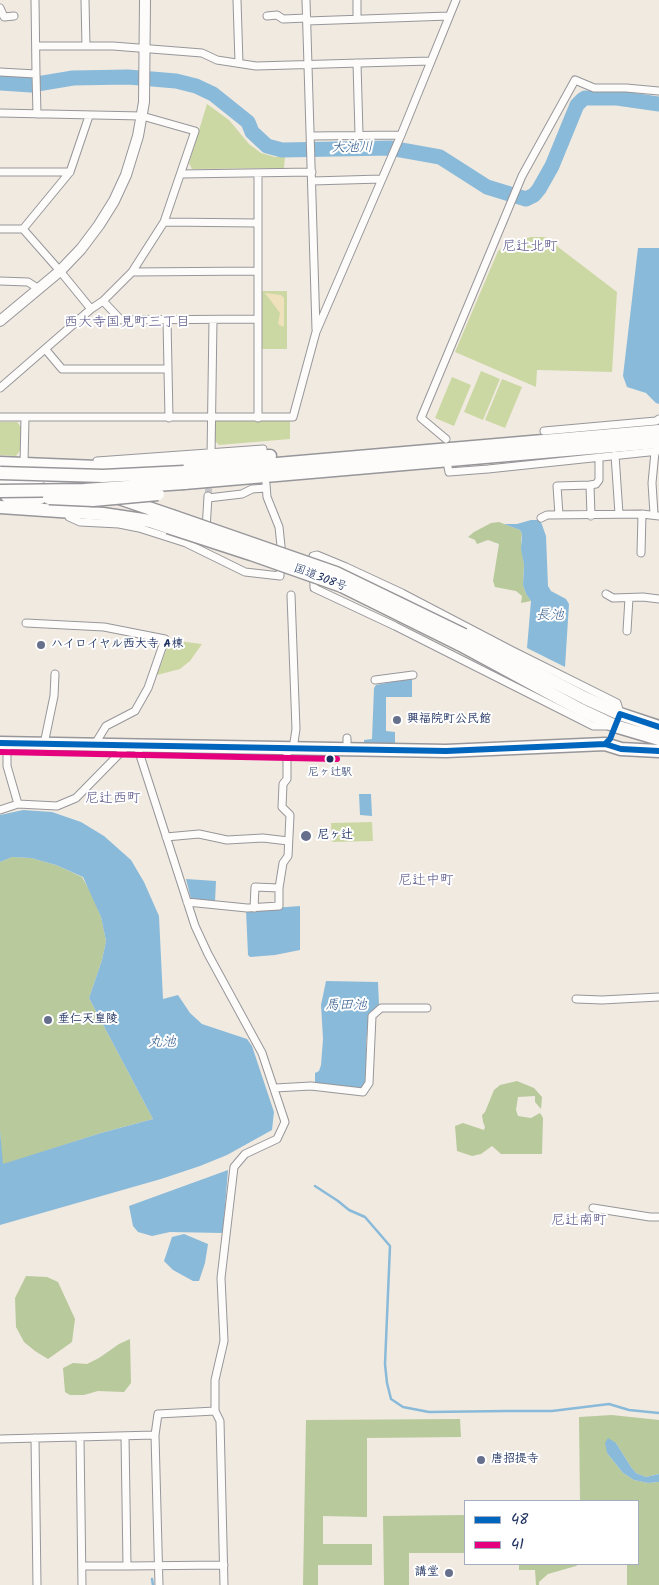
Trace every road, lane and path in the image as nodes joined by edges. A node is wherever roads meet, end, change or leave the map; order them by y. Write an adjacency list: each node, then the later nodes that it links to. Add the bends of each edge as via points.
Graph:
1 (35, 0): 14 (street)
2 (86, 0): 15 (street)
3 (145, 0): 16 (street)
4 (237, 0): 19 (street)
5 (306, 0): 13 (street)
6 (357, 0): 12 (street)
7 (456, 0): 11 (street)
8 (0, 8): 9 (street, via 4,17)
9 (14, 16)
10 (267, 16): 13 (street)
11 (449, 16): 12 (street); 17 (street)
12 (358, 18): 13 (street)
13 (307, 20): 20 (street)
14 (37, 46): 15 (street); 22 (street)
15 (86, 46): 16 (street)
16 (145, 50): 19 (street, via 202,53 217,60); 27 (street)
17 (430, 61): 18 (street); 29 (street)
18 (357, 63): 20 (street); 28 (street)
19 (240, 64): 20 (street)
20 (309, 65): 30 (street)
21 (0, 72): 22 (street)
22 (36, 74): 25 (street)
23 (659, 91): 65 (street, via 594,88 575,80 522,176 421,418)
24 (0, 113): 25 (street)
25 (38, 114): 26 (street)
26 (89, 116): 27 (street); 32 (street)
27 (142, 116): 34 (street, via 195,131); 42 (street, via 134,154 114,201 95,231)
28 (359, 134): 29 (street); 30 (street)
29 (401, 135): 36 (street)
30 (311, 138): 33 (street)
31 (0, 172): 32 (street)
32 (70, 172): 41 (street)
33 (312, 172): 35 (street); 37 (street)
34 (182, 174): 35 (street); 38 (street)
35 (258, 174): 39 (street)
36 (381, 179): 37 (street); 53 (street)
37 (312, 180): 53 (street)
38 (164, 222): 39 (street); 44 (street)
39 (257, 223): 43 (street)
40 (0, 229): 41 (street)
41 (23, 229): 42 (street)
42 (60, 271): 46 (street); 48 (street)
43 (258, 271): 44 (street); 49 (street)
44 (132, 272): 47 (street)
45 (0, 281): 46 (street, via 28,282)
46 (39, 289): 52 (street)
47 (103, 301): 48 (street); 50 (street, via 121,320)
48 (91, 309): 54 (street)
49 (258, 319): 51 (street); 61 (street)
50 (167, 320): 51 (street); 55 (street)
51 (213, 320): 60 (street)
52 (0, 321)
53 (316, 332): 61 (street, via 293,417)
54 (46, 350): 55 (street, via 62,369); 56 (street)
55 (168, 369): 59 (street)
56 (0, 388)
57 (0, 418): 58 (street)
58 (25, 418): 59 (street); 73 (street)
59 (169, 418): 60 (street)
60 (211, 418): 61 (street); 68 (street)
61 (258, 418)
62 (659, 419): 63 (street, via 656,422)
63 (544, 431)
64 (659, 431): 65 (highway)
65 (443, 445): 71 (highway)
66 (658, 448): 69 (street); 71 (highway); 90 (street, via 652,483)
67 (263, 451): 68 (street)
68 (211, 454): 75 (street)
69 (615, 455): 70 (street); 87 (street)
70 (599, 457): 76 (street, via 449,472); 81 (street, via 599,480)
71 (357, 459): 74 (highway); 74 (highway)
72 (0, 463): 73 (highway)
73 (24, 464): 75 (highway)
74 (288, 464): 75 (highway); 79 (highway)
75 (40, 465)
76 (448, 467)
77 (0, 468): 84 (highway, 国道308号, via 71,483)
78 (0, 473): 79 (highway, bridge)
79 (184, 482): 82 (highway, bridge, via 84,490); 83 (highway, bridge, via 93,500)
80 (0, 483): 84 (highway)
81 (590, 485): 89 (street, via 557,486); 91 (street)
82 (0, 490)
83 (0, 496)
84 (141, 504): 93 (highway, 国道308号)
85 (0, 507): 86 (highway, 国道308号)
86 (68, 511): 93 (highway, 国道308号); 94 (street, via 69,517 80,522 139,528 186,543)
87 (619, 514): 88 (street); 91 (street)
88 (642, 514): 90 (street); 95 (street)
89 (559, 515): 91 (street); 92 (street)
90 (656, 515)
91 (591, 516)
92 (541, 518)
93 (170, 522): 105 (highway, 国道308号, bridge, via 336,573 461,640 585,698)
94 (205, 553): 94 (street, via 208,496 242,494 266,486 279,527 280,576 245,572)
95 (641, 553)
96 (606, 594): 98 (street, via 613,598)
97 (291, 595): 113 (street, via 296,729)
98 (629, 598): 99 (street); 101 (street)
99 (659, 599)
100 (26, 623): 110 (street, via 104,627 165,639 148,688 135,711 106,726)
101 (628, 631)
102 (55, 674): 109 (street)
103 (413, 675): 104 (street)
104 (375, 680)
105 (618, 720): 105 (street, via 593,726 314,588 313,556 402,593 617,703); 106 (highway, 国道308号); 107 (highway, 国道308号); 111 (highway)
106 (659, 727)
107 (659, 739)
108 (3, 744): 109 (highway); 115 (street)
109 (44, 744): 110 (highway)
110 (95, 744): 112 (highway)
111 (605, 744): 113 (highway, via 446,751 347,744); 114 (highway, via 621,749)
112 (132, 746): 113 (highway); 115 (street, via 76,798 57,806); 117 (street)
113 (290, 749): 118 (street, via 282,807 290,815)
114 (659, 750)
115 (18, 804): 116 (street)
116 (0, 810)
117 (166, 837): 118 (street, via 189,834 227,840 263,838); 120 (street)
118 (288, 841): 119 (street, via 288,856 282,864)
119 (279, 888): 121 (street, via 279,906); 121 (street, via 255,888)
120 (187, 902): 121 (street); 125 (street, via 208,954 262,1053)
121 (254, 908)
122 (659, 996): 123 (street)
123 (576, 999)
124 (427, 1008): 125 (street, via 381,1008 372,1016 369,1083 363,1092 311,1086)
125 (275, 1088): 128 (street, via 285,1122 277,1139 245,1154 234,1167 221,1278 224,1341 215,1380)
126 (593, 1208): 127 (street)
127 (659, 1217)
128 (215, 1411): 129 (street, via 158,1414); 134 (street, via 220,1420)
129 (155, 1435): 130 (street); 137 (street)
130 (125, 1436): 132 (street); 136 (street)
131 (35, 1438): 132 (street); 133 (street); 138 (street)
132 (80, 1438): 135 (street)
133 (0, 1439)
134 (224, 1565): 137 (street); 141 (street)
135 (82, 1566): 136 (street); 139 (street)
136 (127, 1566): 137 (street)
137 (157, 1566): 140 (street)
138 (37, 1585)
139 (82, 1585)
140 (159, 1585)
141 (224, 1585)

